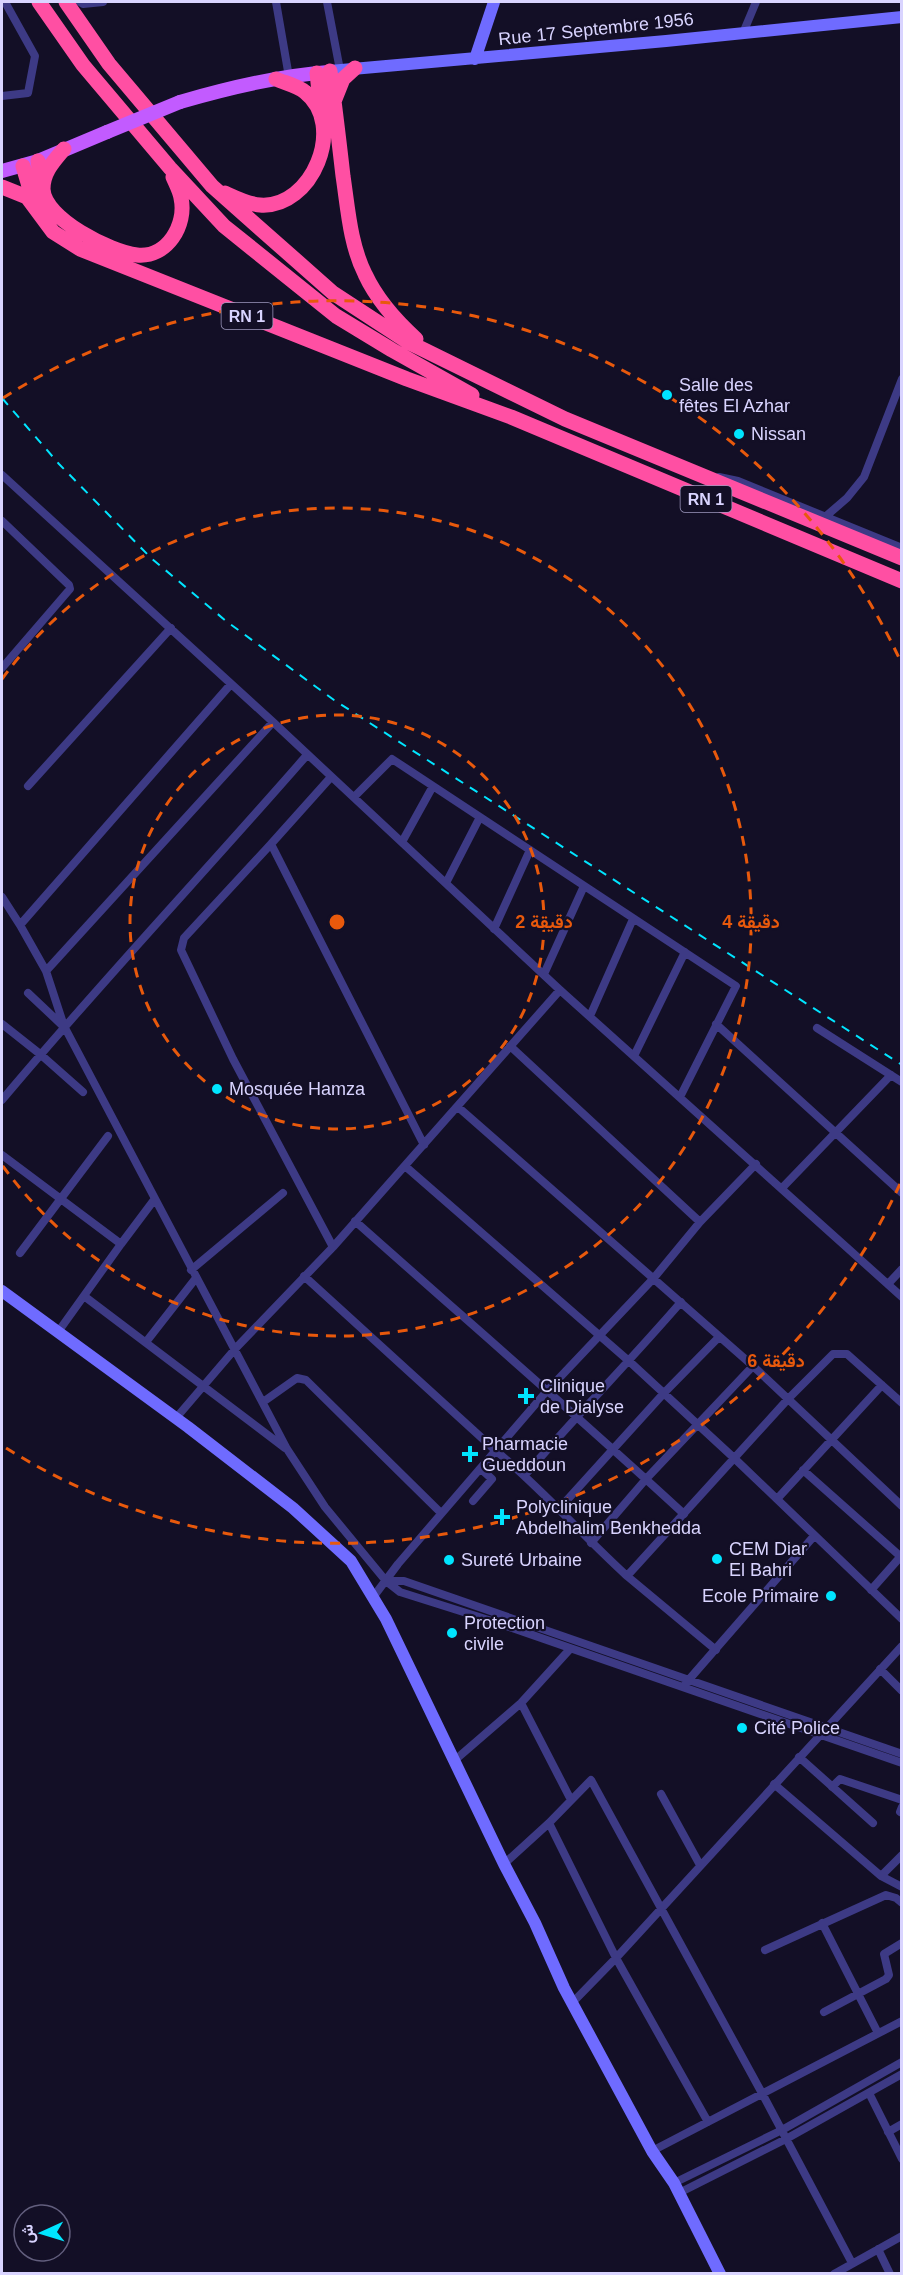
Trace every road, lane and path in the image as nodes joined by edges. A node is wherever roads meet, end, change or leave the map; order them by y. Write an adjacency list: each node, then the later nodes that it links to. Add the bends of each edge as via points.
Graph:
1 (5, 2): 15 (street, via 35,56 28,93)
2 (39, 2): 21 (highway, via 83,65)
3 (66, 2): 23 (highway, via 109,64)
4 (80, 2): 5 (street)
5 (103, 2)
6 (276, 2): 14 (street)
7 (327, 2): 13 (street)
8 (494, 2): 12 (street)
9 (756, 2): 11 (street)
10 (902, 17): 11 (street, Rue 17 Septembre 1956)
11 (743, 33): 12 (street, Rue 17 Septembre 1956)
12 (475, 59): 13 (street, Rue 17 Septembre 1956)
13 (335, 71): 14 (main road); 16 (highway, RN 1); 16 (highway, via 343,79); 17 (highway)
14 (283, 78): 17 (highway, via 305,92); 18 (main road, bridge, via 180,102)
15 (2, 96)
16 (334, 101): 27 (highway, RN 1, via 349,218 365,273 396,321)
17 (322, 119): 23 (highway, via 322,154 312,175 298,191 262,205 243,201)
18 (64, 149): 19 (main road); 25 (highway, via 45,176)
19 (38, 161): 20 (main road); 25 (highway)
20 (23, 166): 22 (main road); 26 (highway)
21 (170, 168): 25 (highway, via 182,199 182,220 171,241 157,252 138,255 77,231 48,204); 29 (highway, via 224,226 336,316)
22 (2, 171)
23 (212, 186): 27 (highway, via 333,293 408,342)
24 (2, 187): 26 (highway, RN 1, via 27,197)
25 (43, 190)
26 (36, 210): 29 (highway, RN 1, via 53,232 80,249 407,380)
27 (455, 366): 31 (highway, RN 1, via 565,419)
28 (902, 379): 32 (street, via 864,477)
29 (511, 417): 36 (highway, RN 1)
30 (2, 475): 37 (street)
31 (701, 476): 32 (street, via 738,481); 35 (highway, RN 1)
32 (825, 517): 34 (street)
33 (2, 521): 38 (street, via 70,589)
34 (902, 548)
35 (902, 558)
36 (902, 581)
37 (171, 628): 39 (street); 43 (street)
38 (2, 668)
39 (231, 684): 40 (street); 54 (street)
40 (273, 722): 41 (street); 57 (street)
41 (307, 755): 42 (street); 64 (street)
42 (331, 777): 45 (street); 48 (street)
43 (28, 786)
44 (433, 786): 45 (street, via 392,759); 46 (street); 47 (street)
45 (354, 797): 47 (street)
46 (480, 817): 49 (street); 50 (street)
47 (402, 842): 50 (street)
48 (271, 844): 77 (street); 89 (street, via 184,938 181,950 233,1059)
49 (530, 850): 51 (street); 55 (street)
50 (446, 883): 55 (street)
51 (584, 886): 53 (street); 58 (street)
52 (2, 897): 54 (street)
53 (633, 918): 56 (street); 61 (street)
54 (20, 925): 57 (street)
55 (494, 929): 58 (street)
56 (685, 952): 63 (street, via 736,986); 68 (street)
57 (46, 970): 64 (street)
58 (544, 974): 59 (street)
59 (560, 990): 61 (street); 66 (street)
60 (28, 993): 64 (street)
61 (590, 1016): 68 (street)
62 (2, 1024): 67 (street)
63 (716, 1024): 72 (street); 75 (street)
64 (64, 1026): 67 (street); 85 (street)
65 (817, 1028): 69 (street)
66 (510, 1046): 74 (street); 87 (street)
67 (40, 1054): 71 (street); 73 (street)
68 (634, 1056): 72 (street)
69 (891, 1075): 70 (street); 75 (street)
70 (902, 1082)
71 (83, 1092)
72 (680, 1097): 79 (street)
73 (2, 1100)
74 (458, 1107): 77 (street); 94 (street)
75 (836, 1133): 81 (street); 83 (street)
76 (108, 1136): 84 (street)
77 (424, 1144): 80 (street)
78 (2, 1155): 84 (street)
79 (756, 1164): 81 (street); 87 (street)
80 (405, 1166): 86 (street); 101 (street)
81 (782, 1188): 95 (street)
82 (283, 1193): 92 (street)
83 (902, 1193)
84 (61, 1200): 88 (street); 90 (street)
85 (154, 1200): 88 (street); 92 (street)
86 (355, 1221): 89 (street); 109 (street)
87 (700, 1222): 94 (street)
88 (121, 1244): 97 (street)
89 (333, 1247): 93 (street)
90 (20, 1253)
91 (902, 1269): 95 (street)
92 (194, 1274): 103 (street); 104 (street)
93 (304, 1276): 104 (street); 120 (street)
94 (653, 1279): 99 (street); 101 (street)
95 (888, 1284): 98 (street)
96 (2, 1291): 100 (street)
97 (84, 1296): 100 (street); 103 (street)
98 (902, 1297)
99 (681, 1302): 102 (street); 105 (street)
100 (58, 1332): 115 (street)
101 (601, 1336): 105 (street); 109 (street)
102 (719, 1337): 106 (street); 110 (street)
103 (146, 1342): 107 (street)
104 (234, 1349): 107 (street); 112 (street)
105 (630, 1362): 110 (street); 114 (street)
106 (753, 1366): 111 (street); 116 (street)
107 (204, 1385): 115 (street); 118 (street)
108 (882, 1385): 111 (street, via 846,1354 833,1354); 113 (street); 117 (street)
109 (546, 1392): 114 (street); 120 (street)
110 (663, 1393): 116 (street); 119 (street)
111 (788, 1399): 117 (street); 121 (street)
112 (263, 1402): 118 (street); 130 (street, via 297,1378 306,1380)
113 (902, 1403)
114 (576, 1417): 119 (street); 124 (street)
115 (176, 1418): 138 (street, via 336,1546)
116 (698, 1425): 121 (street); 125 (street)
117 (830, 1440): 123 (street); 128 (street)
118 (286, 1449): 136 (street, via 325,1507)
119 (614, 1449): 125 (street); 129 (street)
120 (495, 1450): 122 (street); 124 (street)
121 (734, 1458): 126 (street); 131 (street)
122 (481, 1469): 127 (street, via 492,1479); 130 (street)
123 (803, 1470): 126 (street); 134 (street)
124 (525, 1475): 129 (street)
125 (646, 1479): 131 (street); 133 (street)
126 (777, 1499): 132 (street)
127 (473, 1501)
128 (902, 1506)
129 (558, 1510): 133 (street)
130 (441, 1513): 136 (street)
131 (684, 1514): 135 (street)
132 (814, 1536): 137 (street); 142 (street)
133 (591, 1543): 135 (street)
134 (901, 1556): 137 (street)
135 (627, 1576): 142 (street)
136 (386, 1581): 138 (street); 141 (street, via 400,1592); 144 (street, via 404,1581)
137 (871, 1590): 139 (street)
138 (374, 1596): 151 (street)
139 (902, 1619)
140 (902, 1646): 143 (street)
141 (570, 1649): 145 (street); 147 (street)
142 (716, 1650): 144 (street)
143 (880, 1669): 146 (street); 148 (street)
144 (690, 1680): 145 (street); 148 (street)
145 (681, 1687): 148 (street)
146 (902, 1691)
147 (520, 1703): 151 (street); 156 (street)
148 (822, 1731): 149 (street); 150 (street); 152 (street)
149 (902, 1754)
150 (799, 1757): 153 (street); 154 (street)
151 (455, 1760): 163 (street)
152 (902, 1763)
153 (774, 1784): 164 (street); 165 (street)
154 (832, 1787): 157 (street, via 840,1779); 161 (street)
155 (661, 1794): 164 (street)
156 (572, 1800): 160 (street); 168 (street, via 591,1780)
157 (902, 1800)
158 (902, 1808): 159 (street)
159 (902, 1813)
160 (549, 1823): 163 (street); 172 (street)
161 (873, 1823)
162 (902, 1855): 165 (street)
163 (504, 1864): 174 (street)
164 (700, 1865): 168 (street)
165 (881, 1876): 166 (street)
166 (902, 1887)
167 (902, 1903): 169 (street, via 886,1895)
168 (662, 1908): 172 (street); 181 (street)
169 (822, 1923): 171 (street); 173 (street)
170 (902, 1944): 173 (street, via 884,1954 889,1975)
171 (765, 1950)
172 (616, 1958): 174 (street); 182 (street)
173 (858, 1993): 175 (street); 177 (street)
174 (573, 2002): 187 (street)
175 (824, 2012)
176 (902, 2021): 177 (street)
177 (878, 2033): 181 (street)
178 (902, 2062): 184 (street)
179 (902, 2074): 180 (street)
180 (869, 2093): 185 (street); 186 (street)
181 (763, 2095): 182 (street); 184 (street)
182 (708, 2122): 187 (street)
183 (902, 2124): 185 (street)
184 (782, 2130): 186 (street); 189 (street)
185 (888, 2132): 188 (street)
186 (786, 2139): 189 (street); 192 (street)
187 (652, 2151): 189 (street)
188 (902, 2158)
189 (676, 2188): 193 (street)
190 (902, 2236): 191 (street)
191 (878, 2249): 192 (street); 195 (street)
192 (850, 2268): 194 (street)
193 (720, 2274)
194 (834, 2274)
195 (890, 2274)

